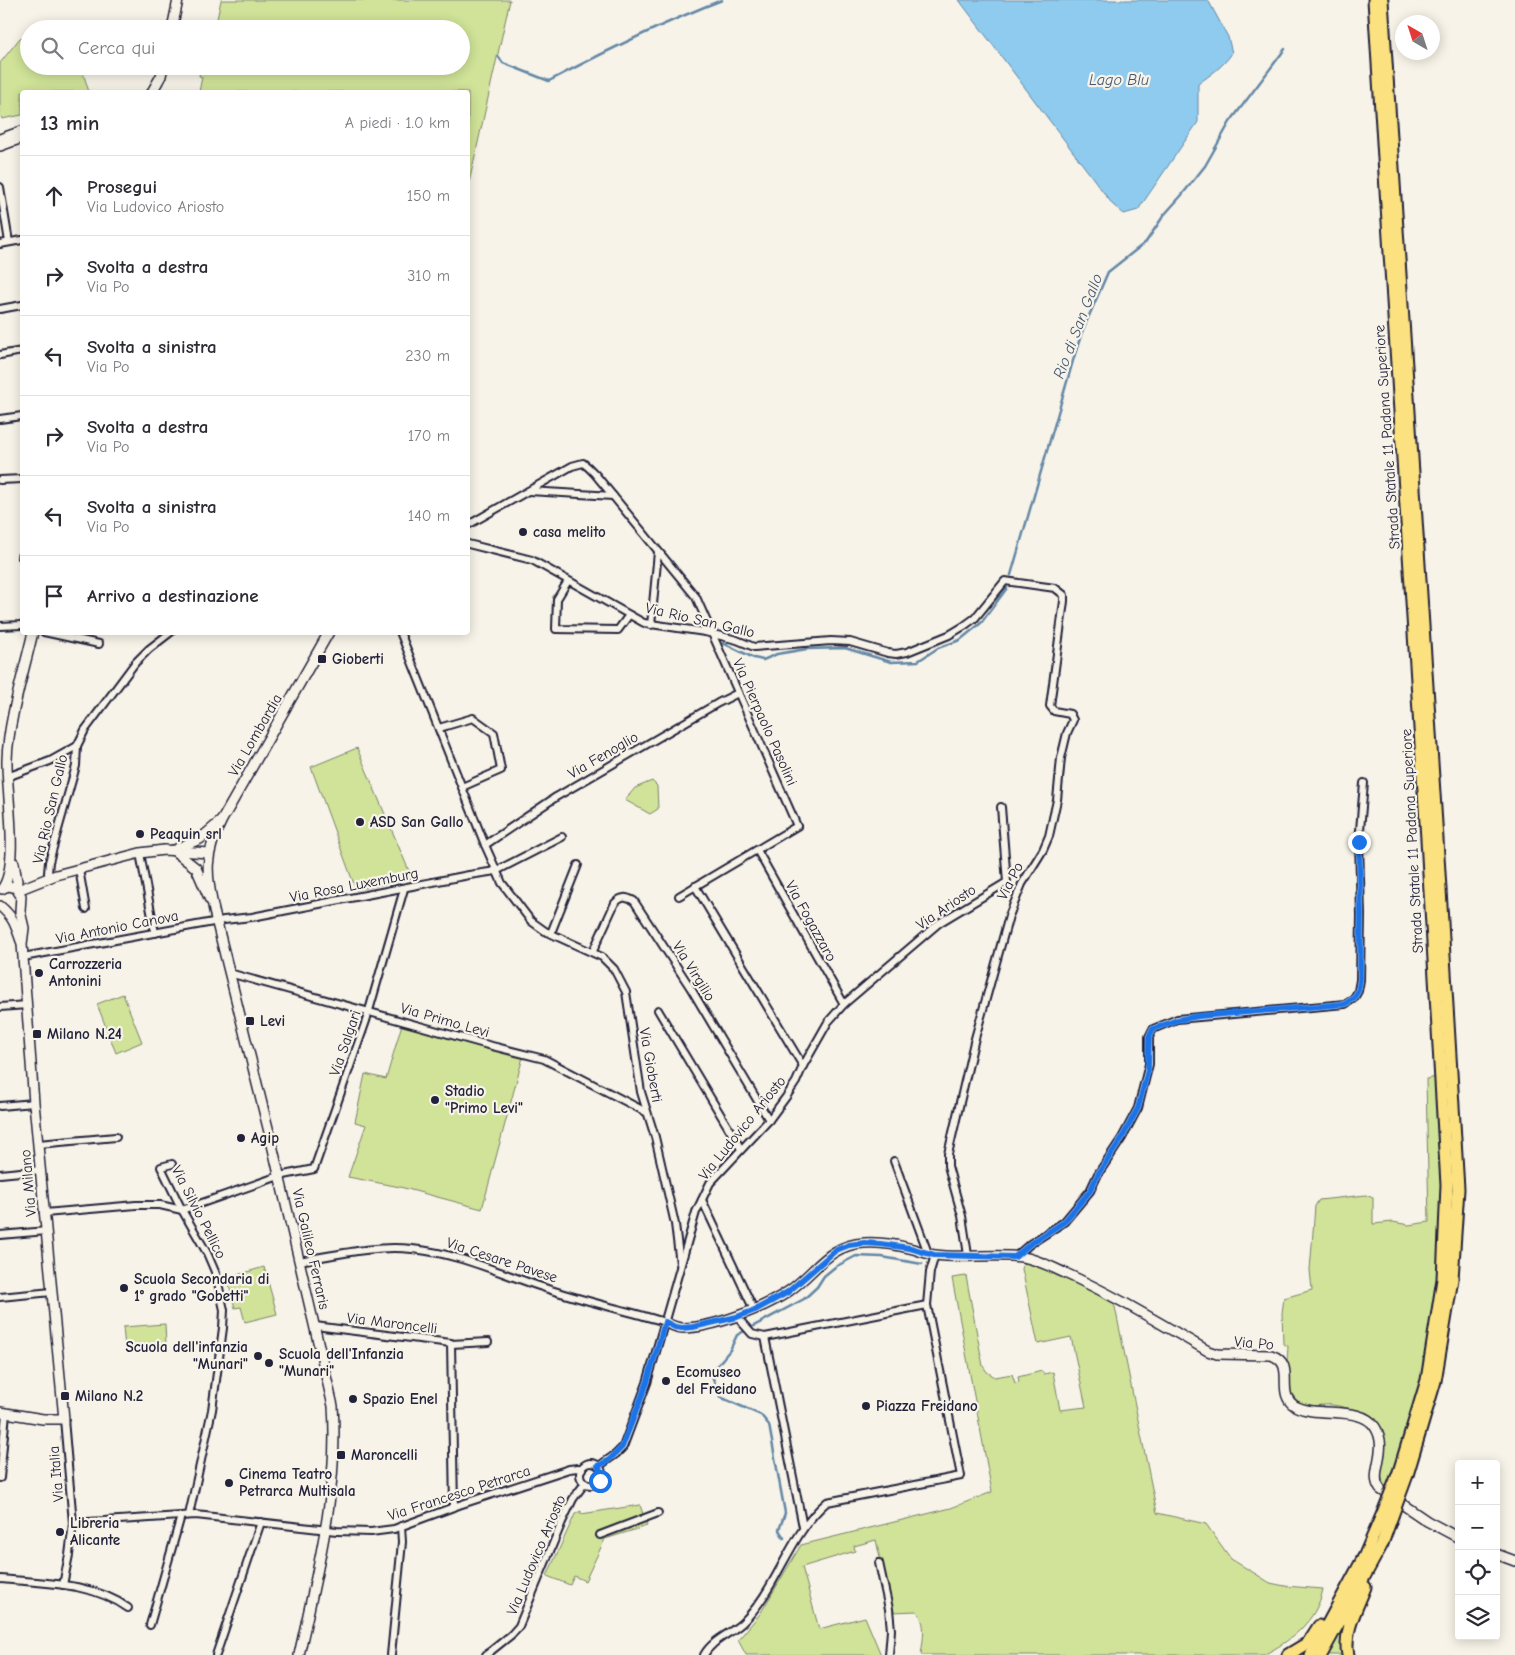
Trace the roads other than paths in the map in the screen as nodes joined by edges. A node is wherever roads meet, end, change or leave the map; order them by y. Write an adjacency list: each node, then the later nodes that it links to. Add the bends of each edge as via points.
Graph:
1 (178, 0): 4 (street)
2 (1374, 0): 119 (highway, Strada Statale 11 Padana Superiore, via 1447,1185 1443,1279 1426,1380)
3 (1382, 0): 119 (highway, Strada Statale 11 Padana Superiore, via 1458,1189 1452,1279 1434,1381)
4 (174, 20)
5 (161, 76): 6 (street); 7 (street)
6 (153, 90)
7 (161, 90)
8 (20, 132): 10 (street)
9 (20, 138): 10 (street)
10 (0, 142)
11 (0, 187): 13 (street)
12 (20, 240): 13 (street)
13 (8, 242): 14 (street)
14 (0, 244)
15 (20, 305): 16 (street)
16 (0, 309)
17 (20, 351): 18 (street)
18 (0, 355)
19 (20, 416): 20 (street)
20 (0, 420)
21 (20, 479): 22 (street)
22 (0, 480)
23 (528, 491): 24 (street); 24 (street, Via Pierpaolo Pasolini, via 572,466 583,464); 25 (street)
24 (612, 496): 27 (street, Via Pierpaolo Pasolini)
25 (470, 524)
26 (470, 544): 28 (street, Via Rio San Gallo, via 532,560)
27 (658, 552): 32 (street); 39 (street, Via Pierpaolo Pasolini, via 696,597)
28 (568, 581): 30 (street, Via Rio San Gallo); 30 (street, via 557,599 556,628 618,630)
29 (1005, 581): 39 (street, Via Rio San Gallo, via 975,618 964,626 949,635 896,654 850,642 831,641 754,647); 101 (street, Via Po, via 1055,588 1064,595 1050,706 1054,711 1070,714 1073,720 1061,758 1050,836 1022,884 1009,916 974,1042 948,1154)
30 (629, 615): 32 (street, Via Rio San Gallo)
31 (20, 625): 33 (street)
32 (651, 625): 39 (street, Via Rio San Gallo)
33 (0, 626)
34 (32, 635): 44 (street, Via Milano, via 10,732)
35 (58, 635): 40 (street)
36 (167, 635): 43 (street, Via Rio San Gallo, via 135,663 85,730)
37 (327, 635): 48 (street, Via Lombardia)
38 (401, 635): 42 (street, Via Gioberti)
39 (712, 635): 41 (street, Via Pierpaolo Pasolini)
40 (99, 644)
41 (738, 693): 51 (street, Via Fenoglio, via 556,797); 53 (street, Via Pierpaolo Pasolini, via 798,826)
42 (439, 728): 46 (street, Via Gioberti); 46 (street, via 473,718 494,733 501,770)
43 (77, 746): 44 (street, Via Rio San Gallo, via 50,761); 60 (street, Via Rio San Gallo, via 76,766)
44 (7, 777): 50 (street, Via Milano, via 5,800)
45 (1364, 783): 102 (street, via 1359,842 1360,980 1354,998 1345,1004 1177,1020 1153,1029 1149,1037 1148,1070 1138,1108 1090,1191 1064,1222)
46 (462, 787): 51 (street, Via Gioberti)
47 (1001, 807): 77 (street, Via Ariosto, via 1007,882 939,923)
48 (222, 820): 52 (street, via 200,838); 54 (street, Via Lombardia)
49 (562, 837): 58 (street)
50 (11, 844): 59 (street, Via Milano); 62 (street, Via Milano, via 10,872)
51 (485, 845): 58 (street, Via Gioberti)
52 (173, 850): 54 (street); 55 (street); 69 (street, via 196,868)
53 (757, 850): 61 (street, Via Pierpaolo Pasolini); 77 (street, Via Fogazzaro)
54 (209, 852): 69 (street, Via Galileo Ferraris, via 208,876)
55 (140, 853): 57 (street); 71 (street)
56 (578, 865): 72 (street)
57 (79, 869): 60 (street); 68 (street)
58 (496, 871): 64 (street, Via Rosa Luxemburg); 72 (street, Via Gioberti, via 531,921)
59 (16, 872): 60 (street, via 23,878); 63 (street, Via Milano)
60 (47, 879): 63 (street); 66 (street)
61 (695, 886): 65 (street, Via Pierpaolo Pasolini); 82 (street)
62 (2, 889): 63 (street, Via Milano, via 9,886)
63 (17, 889): 66 (street, Via Milano)
64 (404, 889): 70 (street, Via Rosa Luxemburg); 81 (street, Via Salgari)
65 (679, 896)
66 (21, 901): 67 (street, Via Milano, via 13,910); 73 (street, Via Milano)
67 (2, 908): 73 (street, Via Milano, via 14,920)
68 (86, 909)
69 (214, 911): 70 (street, Via Galileo Ferraris)
70 (216, 921): 71 (street, Via Antonio Canova); 76 (street, Via Galileo Ferraris)
71 (155, 933): 75 (street, Via Antonio Canova)
72 (551, 933): 74 (street, Via Gioberti)
73 (22, 944): 75 (street, Via Milano)
74 (593, 951): 85 (street, Via Gioberti, via 614,969 626,992); 86 (street, Via Virgilio, via 615,903 625,897 634,901 690,987)
75 (23, 958): 78 (street, Via Milano)
76 (229, 973): 81 (street, Via Primo Levi); 94 (street, Via Galileo Ferraris)
77 (844, 1004): 82 (street, Via Ludovico Ariosto, via 828,1022)
78 (27, 1005): 79 (street); 83 (street, Via Milano)
79 (0, 1007)
80 (658, 1010): 89 (street)
81 (369, 1012): 85 (street, Via Primo Levi, via 544,1059); 94 (street, Via Salgari, via 314,1169)
82 (804, 1066): 86 (street, Via Ludovico Ariosto)
83 (34, 1104): 84 (street); 88 (street, Via Milano)
84 (0, 1106)
85 (646, 1112): 104 (street, Via Gioberti, via 654,1130 675,1224)
86 (769, 1120): 89 (street, Via Ludovico Ariosto)
87 (116, 1137): 88 (street)
88 (38, 1144): 92 (street, Via Milano)
89 (741, 1149): 95 (street, Via Ludovico Ariosto, via 710,1183)
90 (894, 1161): 100 (street)
91 (172, 1164): 96 (street, Via Silvio Pellico, via 161,1167)
92 (41, 1170): 93 (street); 97 (street, Via Milano)
93 (0, 1174)
94 (279, 1176): 96 (street); 103 (street, Via Galileo Ferraris)
95 (702, 1200): 104 (street, Via Ludovico Ariosto); 108 (street)
96 (182, 1210): 97 (street, via 160,1205 136,1205); 124 (street, Via Silvio Pellico, via 216,1274 224,1310 211,1417)
97 (45, 1213): 98 (street, Via Milano)
98 (47, 1231): 99 (street); 105 (street, Via Milano)
99 (0, 1235)
100 (931, 1254): 101 (street, Via Po); 107 (street); 108 (street, Via Po, via 910,1248 864,1243 836,1250 788,1292)
101 (968, 1255): 102 (street, Via Po)
102 (1015, 1257): 133 (street, Via Po, via 1041,1262 1085,1282 1208,1351 1279,1358 1284,1364 1288,1397 1294,1405 1308,1410 1360,1415 1373,1424 1380,1443 1376,1484 1427,1521)
103 (299, 1262): 110 (street, Via Cesare Pavese, via 378,1248 432,1251 456,1256 551,1290); 111 (street, Via Galileo Ferraris)
104 (680, 1268): 110 (street, Via Ludovico Ariosto)
105 (52, 1292): 106 (street); 116 (street, Via Milano)
106 (0, 1297)
107 (927, 1305): 112 (street); 130 (street, via 961,1476 827,1502)
108 (754, 1310): 109 (street, Via Po)
109 (737, 1317): 110 (street, Via Po, via 682,1328); 112 (street, via 747,1329)
110 (665, 1322): 117 (street, Via Ludovico Ariosto, via 647,1383 622,1447)
111 (315, 1326): 114 (street, Via Maroncelli); 131 (street, Via Galileo Ferraris, via 330,1389 334,1423)
112 (765, 1337): 130 (street)
113 (488, 1342): 114 (street)
114 (451, 1344): 122 (street, Via Maroncelli)
115 (3, 1413): 116 (street); 120 (street)
116 (64, 1419): 128 (street, Via Italia)
117 (598, 1466): 118 (street, Via Ludovico Ariosto, via 588,1464); 121 (street, Via Ludovico Ariosto, via 602,1474 600,1481 592,1485)
118 (582, 1469): 121 (street, Via Ludovico Ariosto, via 581,1477); 122 (street, Via Francesco Petrarca, via 569,1469)
119 (1403, 1474): 125 (highway, Strada Statale 11 Padana Superiore, bridge)
120 (0, 1478)
121 (585, 1483): 146 (street, Via Ludovico Ariosto, via 562,1522 519,1626)
122 (454, 1507): 129 (street, Via Francesco Petrarca)
123 (658, 1514): 132 (street)
124 (189, 1515): 126 (street, Via Francesco Petrarca); 127 (street, Via Francesco Petrarca)
125 (1387, 1515): 134 (highway, Strada Statale 11 Padana Superiore); 135 (highway, Strada Statale 11 Padana Superiore)
126 (181, 1516): 128 (street, Via Francesco Petrarca); 142 (street)
127 (261, 1522): 131 (street, Via Francesco Petrarca); 143 (street)
128 (73, 1523): 140 (street, Via Italia)
129 (401, 1526): 131 (street, Via Francesco Petrarca, via 371,1532); 145 (street)
130 (804, 1526): 147 (street, via 763,1598 742,1623 712,1644)
131 (327, 1530): 144 (street, Via Galileo Ferraris)
132 (600, 1535)
133 (1455, 1536)
134 (1382, 1544): 151 (highway, Strada Statale 11 Padana Superiore); 152 (highway, via 1349,1628)
135 (1365, 1555): 149 (highway, via 1308,1643); 150 (highway, Strada Statale 11 Padana Superiore)
136 (1500, 1556): 137 (street)
137 (1515, 1562)
138 (879, 1563): 148 (street, via 890,1623)
139 (0, 1579): 140 (street)
140 (63, 1585): 141 (street, via 117,1600)
141 (128, 1608)
142 (150, 1625)
143 (216, 1655)
144 (299, 1655)
145 (391, 1655)
146 (486, 1655)
147 (704, 1655)
148 (889, 1655)
149 (1288, 1655)
150 (1311, 1655)
151 (1321, 1655)
152 (1348, 1655)

